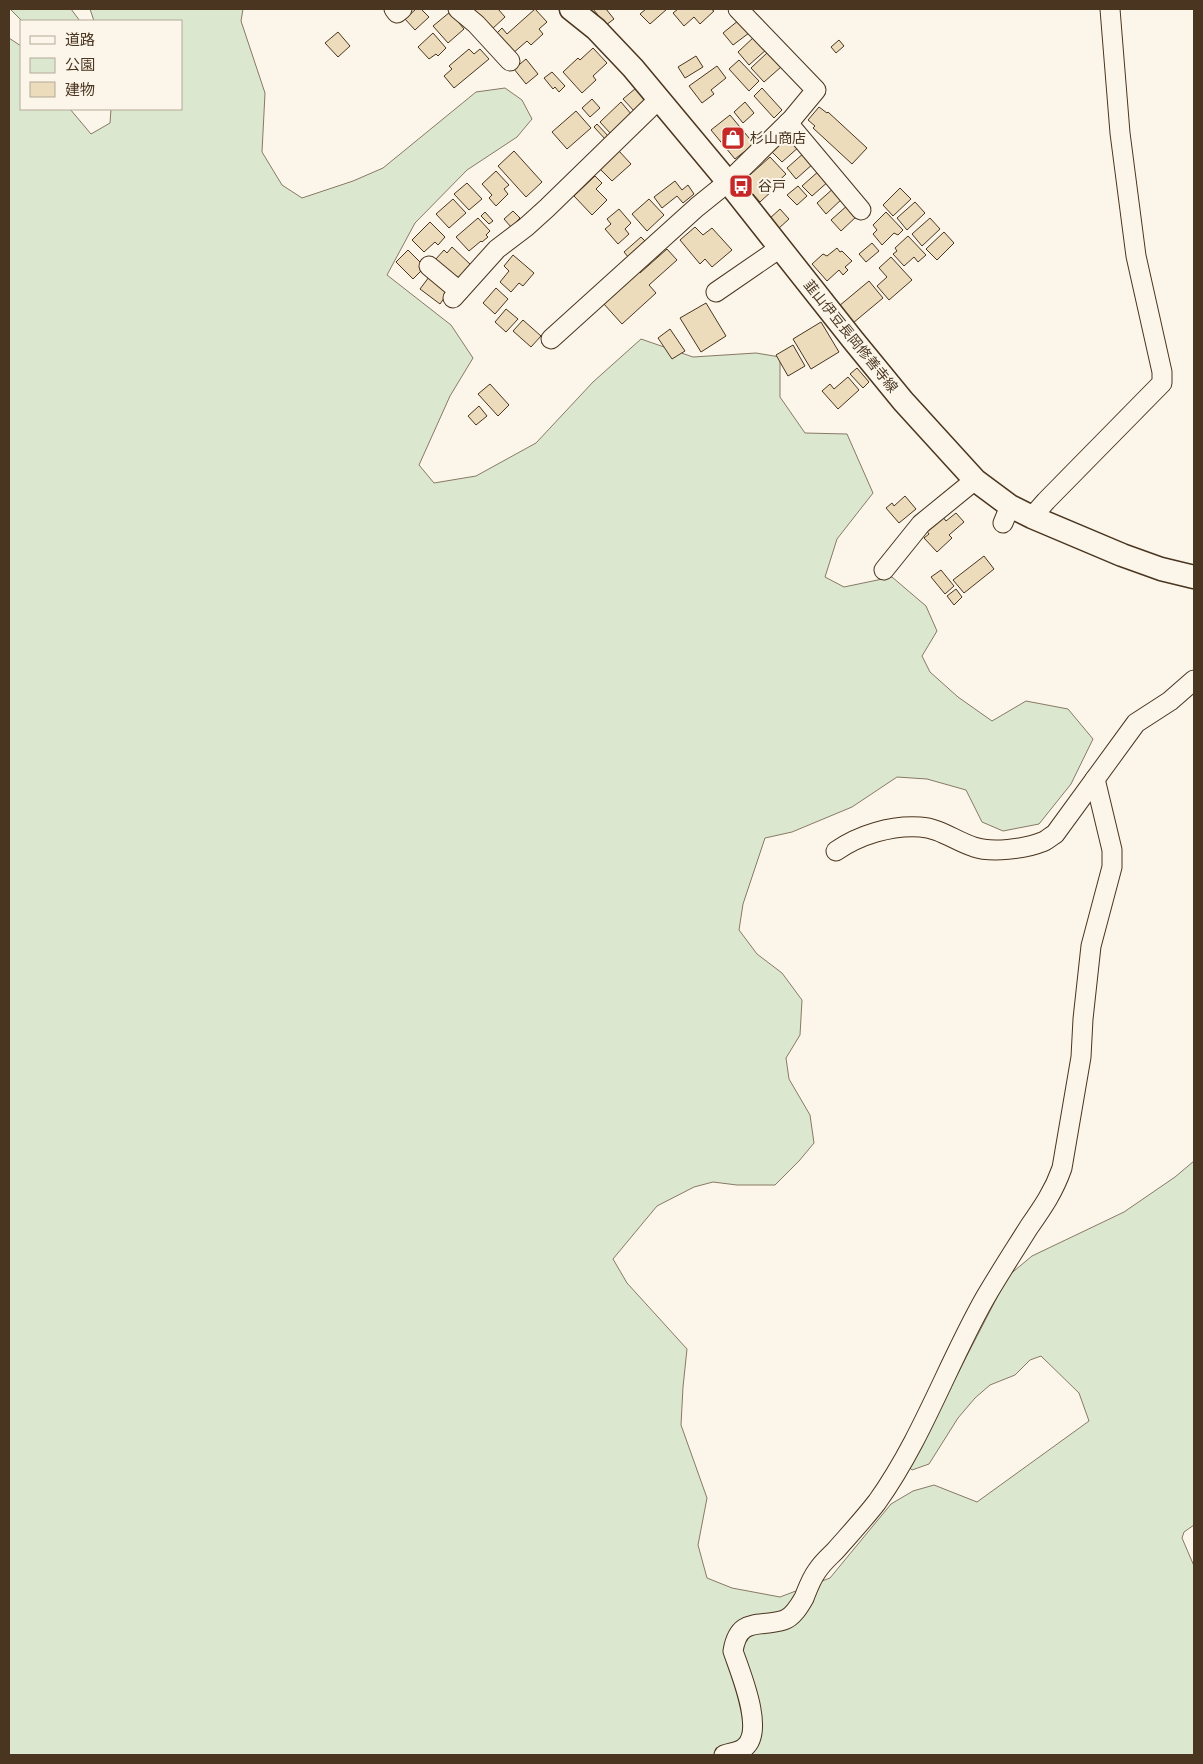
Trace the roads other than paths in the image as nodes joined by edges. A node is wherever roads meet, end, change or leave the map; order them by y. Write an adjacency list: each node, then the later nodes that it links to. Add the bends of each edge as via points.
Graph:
1 (394, 9): 2 (street, via 397,13)
2 (402, 9)
3 (458, 9): 7 (street)
4 (570, 9): 8 (main road, 韮山伊豆長岡修善寺線, via 596,29)
5 (738, 9): 9 (street, via 816,90)
6 (1110, 9): 17 (street, via 1120,133 1136,256 1162,383)
7 (510, 61)
8 (659, 99): 10 (main road, 韮山伊豆長岡修善寺線); 13 (street, via 547,208 498,249 456,295)
9 (788, 123): 10 (street); 11 (street)
10 (728, 182): 12 (main road, 韮山伊豆長岡修善寺線); 15 (street)
11 (861, 210)
12 (780, 248): 14 (street); 16 (main road, 韮山伊豆長岡修善寺線, via 903,400)
13 (429, 266)
14 (716, 292)
15 (551, 339)
16 (974, 480): 17 (main road, 韮山伊豆長岡修善寺線, via 1006,515); 18 (street, via 921,524)
17 (1032, 517): 19 (main road, 韮山伊豆長岡修善寺線, via 1122,556)
18 (884, 570)
19 (1194, 577)
20 (1194, 680): 21 (street, via 1170,701 1136,723)
21 (1095, 779): 22 (street, via 1055,834 1043,842 1000,851 974,847 944,832 920,827 886,829 847,844); 23 (street, via 1112,850 1112,867 1091,946 1080,1057 1062,1168 1056,1186 984,1300 923,1422 876,1502 819,1569 792,1615 785,1620 756,1623 739,1632 732,1651 752,1714 752,1736 745,1748)
22 (836, 852)
23 (724, 1755)

